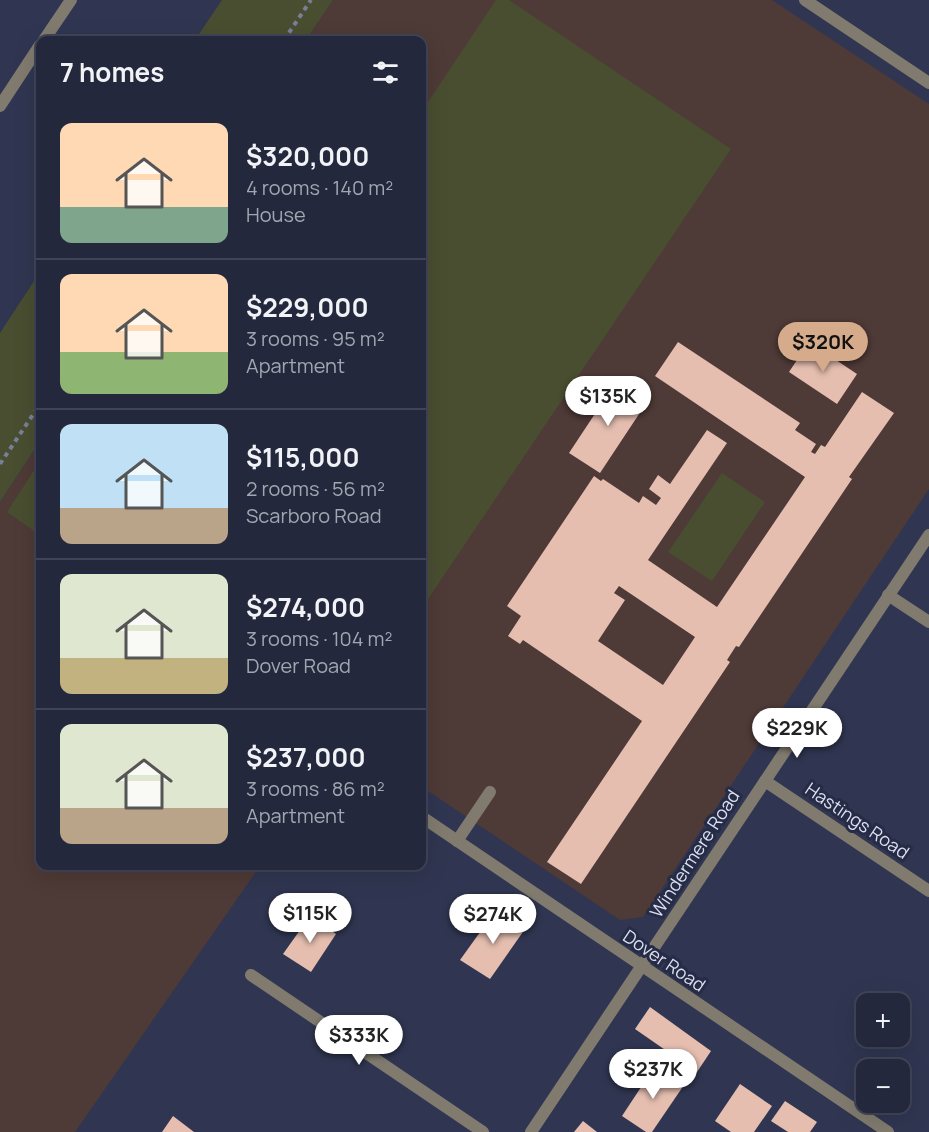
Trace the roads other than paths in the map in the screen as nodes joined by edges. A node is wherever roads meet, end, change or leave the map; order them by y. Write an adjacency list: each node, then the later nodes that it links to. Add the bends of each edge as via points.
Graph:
1 (71, 0): 3 (street)
2 (805, 0): 5 (street)
3 (47, 36)
4 (36, 51): 6 (street)
5 (929, 83)
6 (0, 106)
7 (929, 536): 8 (street, Windermere Road)
8 (888, 595): 9 (street); 10 (street, Windermere Road)
9 (929, 622)
10 (765, 781): 14 (street, Hastings Road); 15 (street, Windermere Road)
11 (490, 792): 13 (street)
12 (426, 820): 13 (street, Dover Road)
13 (457, 841): 15 (street, Dover Road)
14 (929, 891)
15 (642, 968): 18 (street, Windermere Road); 19 (street, Dover Road)
16 (251, 975): 17 (street)
17 (483, 1132)
18 (531, 1132)
19 (888, 1132)

